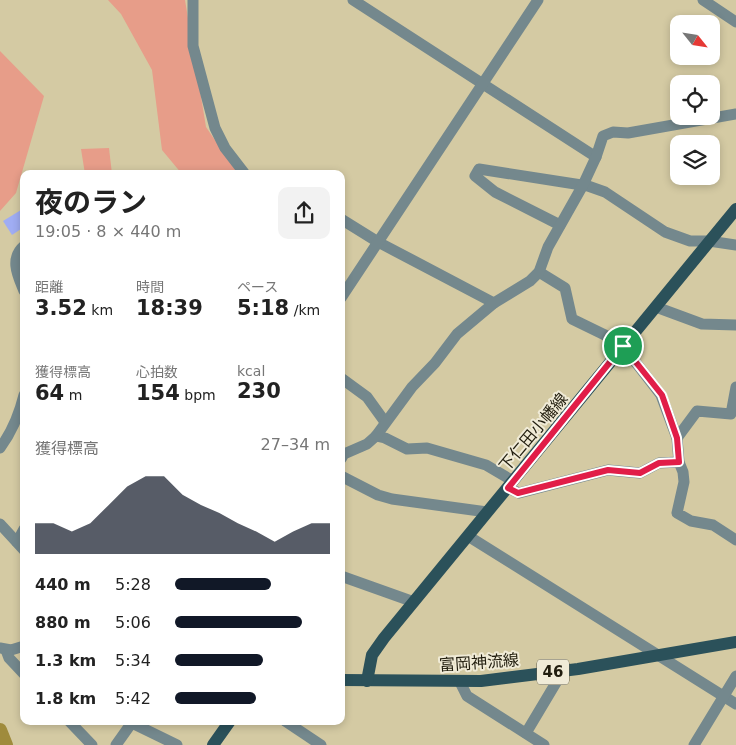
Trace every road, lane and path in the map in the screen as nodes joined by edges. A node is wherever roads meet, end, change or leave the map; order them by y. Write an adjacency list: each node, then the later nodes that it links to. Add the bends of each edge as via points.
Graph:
1 (193, 0): 9 (street, via 192,46 215,128)
2 (353, 0): 6 (street)
3 (538, 0): 6 (street)
4 (703, 0): 5 (street)
5 (736, 22)
6 (483, 84): 8 (street); 15 (street)
7 (736, 114): 8 (street, via 628,133 613,132 602,136)
8 (596, 157): 10 (street)
9 (242, 170)
10 (583, 185): 13 (street); 13 (street, via 479,170 475,176 495,192); 14 (street, via 605,192 665,232 690,241)
11 (736, 209): 14 (main road, 下仁田小幡線)
12 (345, 221): 15 (street)
13 (560, 226): 18 (street)
14 (709, 241): 16 (street); 22 (main road, 下仁田小幡線)
15 (378, 242): 20 (street); 21 (street)
16 (736, 245)
17 (20, 252): 19 (street, via 16,258)
18 (539, 272): 21 (street); 24 (street, via 565,288 572,318)
19 (20, 282)
20 (345, 292)
21 (494, 303): 28 (street, via 457,334)
22 (656, 307): 23 (street, via 702,324); 24 (main road, 下仁田小幡線)
23 (736, 325)
24 (623, 346): 30 (street, via 662,395); 35 (main road, 下仁田小幡線)
25 (345, 381): 28 (street, via 367,397)
26 (736, 388): 30 (street, via 731,414 697,410)
27 (20, 410): 31 (street)
28 (385, 422): 29 (street)
29 (376, 436): 32 (street, via 367,444); 35 (street, via 407,449 427,448 486,466)
30 (677, 438): 33 (street)
31 (0, 447)
32 (345, 454)
33 (679, 462): 35 (street, via 659,463 640,473 608,470 518,493); 39 (street, via 684,482 677,513 691,521 712,525)
34 (345, 478): 36 (street, via 392,499)
35 (510, 484): 36 (main road, 下仁田小幡線)
36 (487, 512): 38 (main road, 下仁田小幡線)
37 (0, 524): 40 (street)
38 (468, 536): 42 (main road, 下仁田小幡線); 46 (street)
39 (736, 540)
40 (20, 546)
41 (345, 577): 42 (street)
42 (414, 602): 51 (main road, 下仁田小幡線, via 375,649)
43 (736, 642): 46 (main road, 富岡神流線 / 46)
44 (20, 647): 45 (street)
45 (3, 649): 47 (street)
46 (659, 656): 48 (main road, 富岡神流線 / 46); 53 (street)
47 (20, 669)
48 (563, 671): 52 (main road, 富岡神流線 / 46); 60 (street)
49 (736, 676): 53 (street)
50 (345, 680): 51 (main road, 富岡神流線 / 46)
51 (368, 681): 52 (main road, 富岡神流線 / 46)
52 (460, 682): 60 (street, via 466,696)
53 (724, 696): 54 (street); 67 (street)
54 (736, 704)
55 (72, 725): 61 (street)
56 (130, 725): 62 (street)
57 (138, 725): 63 (street)
58 (227, 725): 64 (main road)
59 (291, 725): 65 (street)
60 (527, 738): 66 (street)
61 (92, 745)
62 (116, 745)
63 (177, 745)
64 (213, 745)
65 (320, 745)
66 (544, 745)
67 (694, 745)

